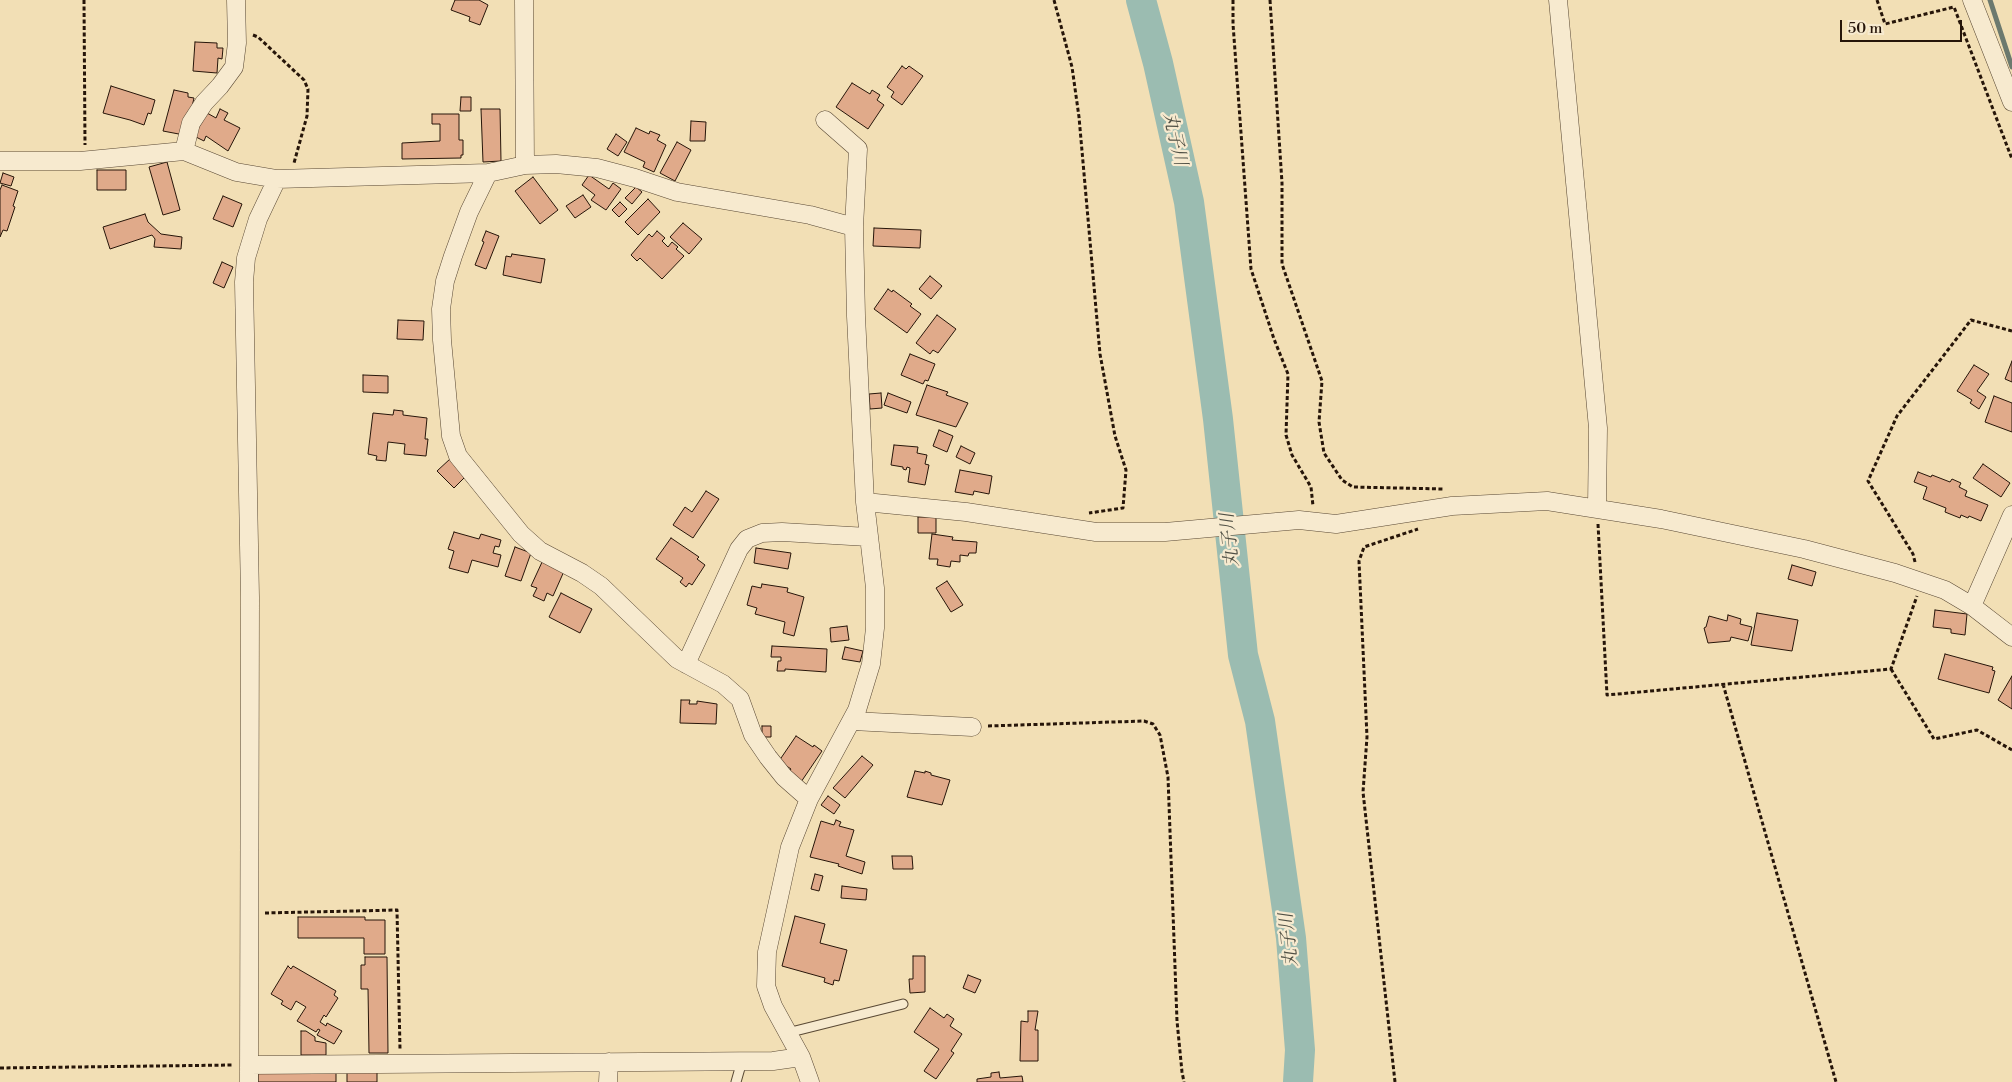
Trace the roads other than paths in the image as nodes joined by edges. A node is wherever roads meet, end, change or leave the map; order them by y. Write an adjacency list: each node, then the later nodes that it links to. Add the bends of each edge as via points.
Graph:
1 (236, 0): 7 (street, via 234,67 191,123)
2 (524, 0): 9 (street)
3 (1558, 0): 14 (street, via 1598,428)
4 (1972, 0): 5 (street)
5 (2012, 102)
6 (825, 120): 12 (street, via 858,149)
7 (184, 151): 8 (street, via 85,161); 11 (street, via 236,172)
8 (0, 161)
9 (525, 165): 10 (street); 12 (street, via 597,168 677,192 810,214)
10 (488, 173): 11 (street); 19 (street, via 452,256 441,309 452,436 458,456 521,534 540,551 601,586 664,648)
11 (284, 178): 28 (street, via 258,219 246,258 244,282 250,597)
12 (854, 227): 13 (street)
13 (865, 502): 14 (street, via 966,512 1096,532 1165,532 1306,521 1336,524 1501,502 1547,501); 16 (street)
14 (1597, 507): 17 (street, via 1804,549 1946,590)
15 (2012, 515): 17 (street)
16 (868, 537): 19 (street, via 782,532 762,533 747,539 739,549); 20 (street, via 875,588 876,628 871,664)
17 (1972, 606): 18 (street)
18 (2012, 637)
19 (686, 664): 22 (street, via 723,684 740,699 753,735 768,757 784,777)
20 (852, 721): 21 (street); 22 (street)
21 (972, 727)
22 (809, 799): 24 (street, via 790,847 767,952 766,986)
23 (903, 1004): 24 (lane)
24 (788, 1033): 25 (street)
25 (801, 1057): 26 (street); 31 (street)
26 (742, 1061): 27 (street); 30 (lane)
27 (609, 1062): 28 (street, via 400,1064); 29 (street)
28 (249, 1074)
29 (608, 1082)
30 (736, 1082)
31 (810, 1082)

